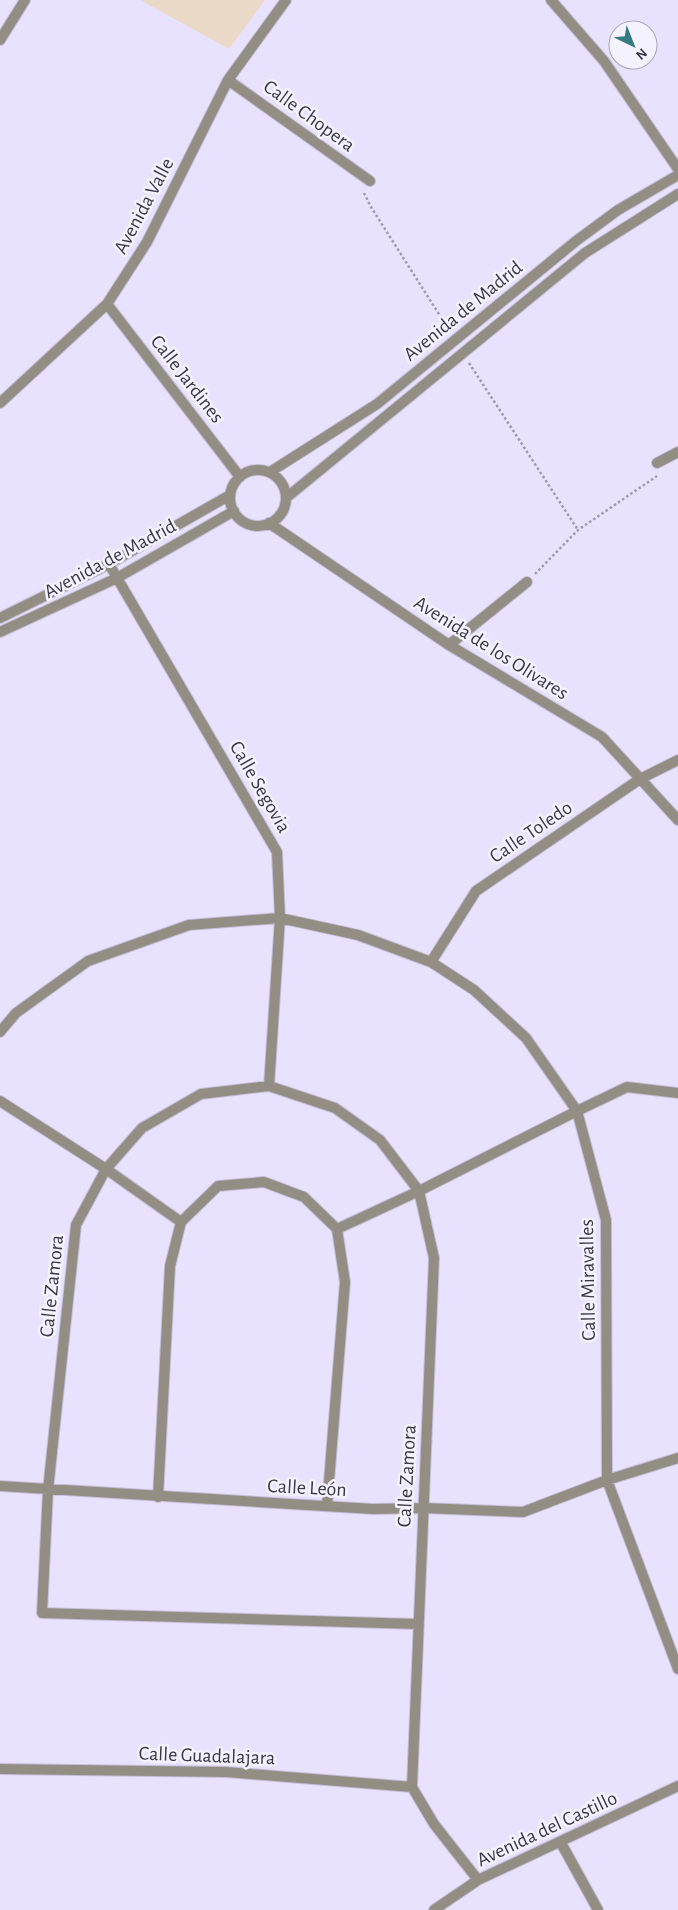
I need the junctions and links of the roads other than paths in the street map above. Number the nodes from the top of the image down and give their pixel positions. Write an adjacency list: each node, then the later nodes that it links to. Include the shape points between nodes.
1 (25, 0): 4 (street)
2 (286, 0): 5 (street, Avenida Valle)
3 (551, 0): 6 (street, via 604,61)
4 (0, 40)
5 (228, 80): 8 (street, Calle Chopera); 10 (street, Avenida Valle, via 147,242)
6 (678, 168)
7 (678, 175): 14 (street, Avenida de Madrid, via 618,210 576,241 377,404)
8 (370, 181)
9 (678, 194): 17 (street, Avenida de Madrid, via 585,253)
10 (107, 304): 11 (street, Avenida Valle); 15 (street, Calle Jardines)
11 (0, 403)
12 (678, 452): 13 (street)
13 (657, 463)
14 (270, 472): 15 (street, via 254,470); 17 (street, via 281,482)
15 (240, 477): 16 (street)
16 (230, 494): 18 (street); 20 (street, Avenida de Madrid)
17 (286, 498): 19 (street, via 284,510)
18 (234, 512): 19 (street, via 245,522 258,526); 21 (street, Avenida de Madrid)
19 (269, 524): 25 (street, Avenida de los Olivares)
20 (109, 564): 21 (street, Calle Segovia); 23 (street, Avenida de Madrid)
21 (117, 578): 24 (street, Avenida de Madrid); 29 (street, Calle Segovia, via 278,852)
22 (528, 582): 25 (street)
23 (0, 618)
24 (0, 632)
25 (449, 645): 27 (street, Avenida de los Olivares, via 602,737)
26 (678, 760): 27 (street, Calle Toledo)
27 (640, 779): 28 (street, Avenida de los Olivares); 30 (street, Calle Toledo, via 476,891)
28 (678, 820)
29 (280, 918): 30 (street, Calle Miravalles, via 358,935); 31 (street, Calle Miravalles, via 189,925 88,961 16,1013); 32 (street, Calle Segovia)
30 (431, 962): 35 (street, Calle Miravalles, via 474,990 526,1038)
31 (0, 1032)
32 (269, 1086): 36 (street, Calle Zamora, via 201,1094 142,1128); 37 (street, Calle Zamora, via 335,1108 380,1140)
33 (678, 1093): 35 (street, via 627,1087)
34 (0, 1100): 36 (street)
35 (577, 1111): 37 (street); 41 (street, Calle Miravalles, via 606,1220)
36 (106, 1169): 38 (street); 43 (street, Calle Zamora, via 76,1224)
37 (419, 1191): 39 (street); 46 (street, Calle Zamora, via 434,1258)
38 (181, 1222): 39 (street, via 218,1186 264,1182 304,1196); 44 (street, via 170,1266)
39 (337, 1229): 45 (street, via 345,1282)
40 (678, 1458): 41 (street, Calle León)
41 (607, 1480): 46 (street, Calle León, via 523,1512); 48 (street, Calle Miravalles)
42 (0, 1486): 43 (street, Calle León)
43 (48, 1490): 44 (street, Calle León); 47 (street, Calle Zamora, via 42,1613)
44 (158, 1497): 45 (street, Calle León)
45 (327, 1506): 46 (street, Calle León)
46 (424, 1508): 47 (street, Calle Zamora)
47 (417, 1624): 51 (street, Calle Zamora)
48 (678, 1670)
49 (0, 1769): 51 (street, Calle Guadalajara, via 226,1772)
50 (678, 1786): 52 (street, Avenida del Castillo)
51 (412, 1787): 53 (street, via 434,1824)
52 (561, 1843): 53 (street, Avenida del Castillo); 55 (street)
53 (478, 1880): 54 (street, Avenida del Castillo)
54 (434, 1910)
55 (598, 1910)

